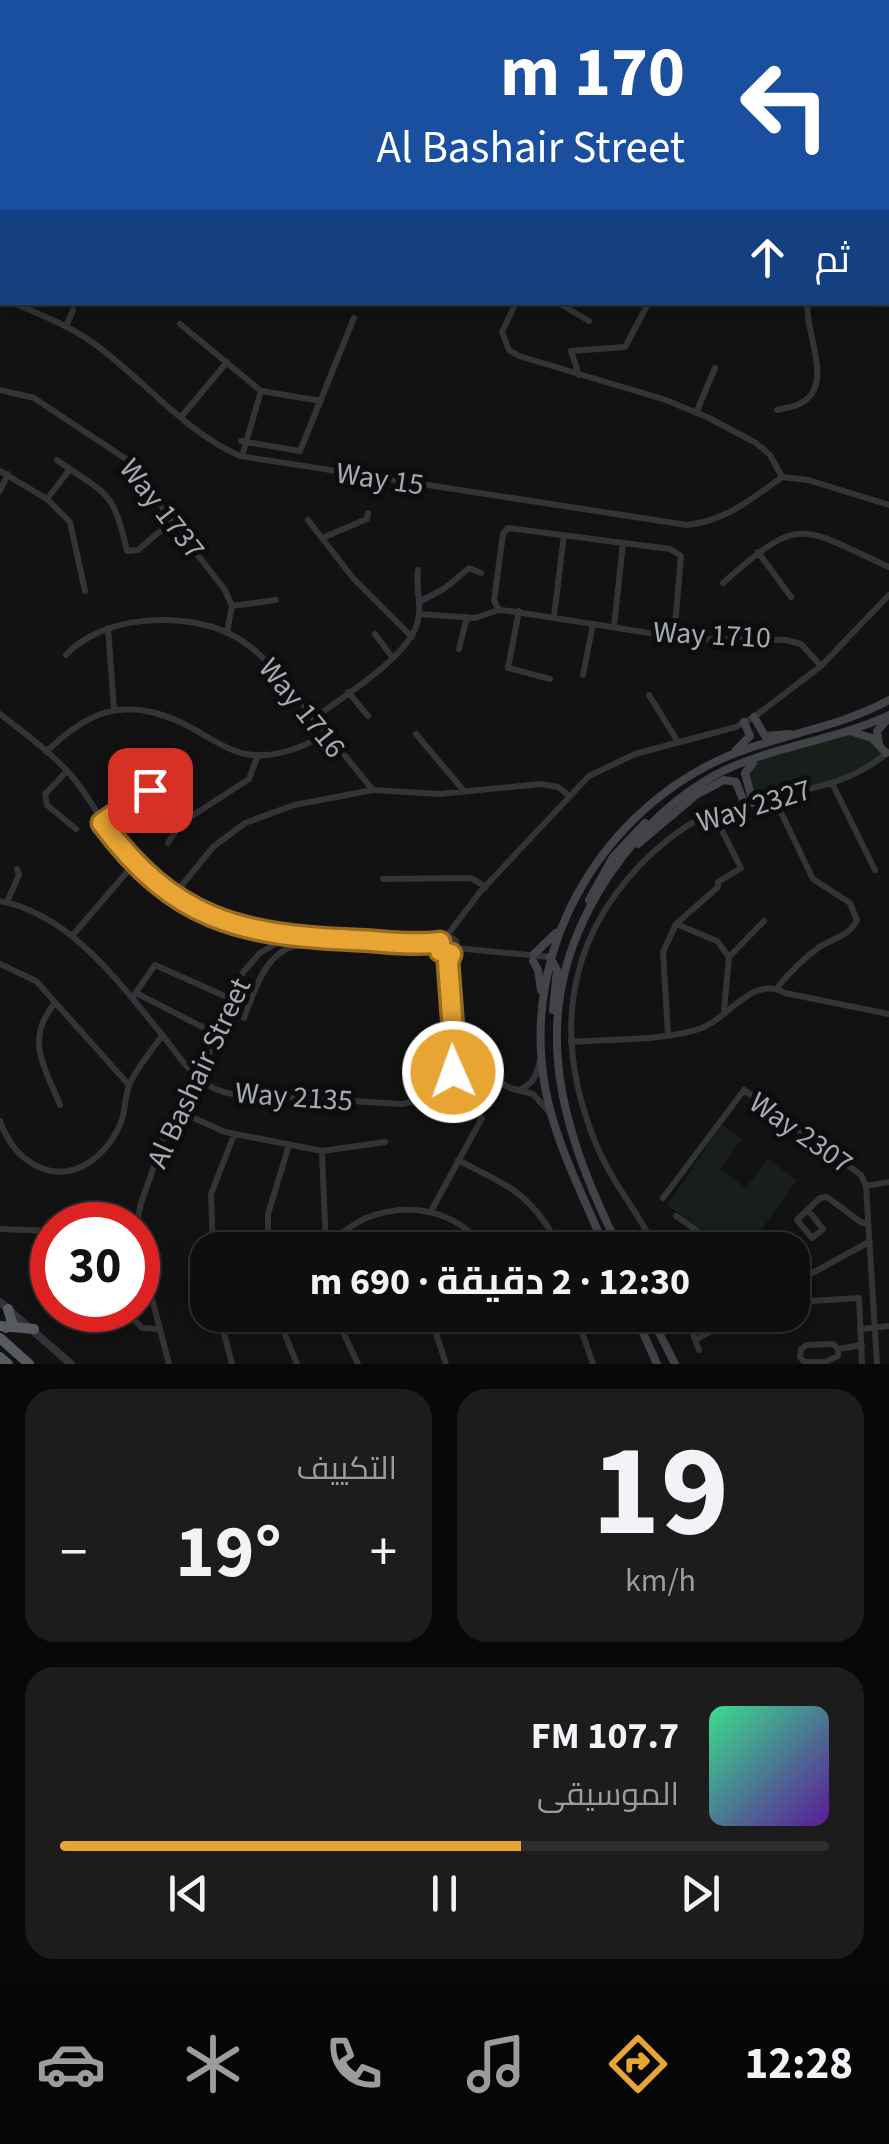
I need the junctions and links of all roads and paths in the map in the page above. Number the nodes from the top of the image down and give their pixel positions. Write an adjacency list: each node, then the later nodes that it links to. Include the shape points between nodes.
1 (19, 305): 10 (street, Way 15)
2 (515, 305): 13 (street, via 502,332 510,350)
3 (562, 305): 8 (street)
4 (647, 305): 13 (street, via 625,347 571,351)
5 (808, 305): 17 (street, via 815,387 804,402)
6 (73, 310): 10 (street)
7 (354, 318): 16 (street)
8 (589, 321)
9 (180, 324): 11 (street)
10 (66, 326): 19 (street, Way 15)
11 (227, 362): 15 (street); 19 (street)
12 (715, 368): 18 (street)
13 (578, 375): 18 (street)
14 (0, 390): 31 (street, Way 1737, via 34,398 123,455)
15 (261, 391): 16 (street); 20 (street)
16 (320, 402): 20 (street, via 300,451)
17 (777, 410)
18 (696, 413): 25 (street, via 756,443)
19 (182, 416): 21 (street, Way 15)
20 (243, 441): 21 (street)
21 (242, 456): 25 (street, Way 15, via 687,526 738,509)
22 (57, 460): 23 (street)
23 (70, 469): 27 (street); 31 (street, via 117,508 126,551 138,550)
24 (4, 473): 26 (street); 27 (street)
25 (782, 476): 28 (street)
26 (0, 492)
27 (47, 499): 40 (street, via 70,522)
28 (889, 504)
29 (368, 513): 33 (street)
30 (308, 520): 33 (street)
31 (172, 522): 45 (street, Way 1737)
32 (564, 535): 34 (street); 46 (street, via 508,528 494,601); 49 (street)
33 (322, 538): 56 (street)
34 (624, 543): 52 (street); 57 (street, via 682,556)
35 (758, 552): 36 (street, via 780,537 810,534); 39 (street); 42 (street)
36 (889, 567)
37 (418, 570): 44 (street)
38 (481, 573): 44 (street, via 468,568)
39 (723, 583)
40 (85, 591)
41 (889, 594): 61 (street)
42 (790, 597)
43 (276, 600): 45 (street)
44 (421, 601): 48 (street)
45 (232, 606): 54 (street)
46 (499, 610): 47 (street, Way 1710); 50 (street, Way 1710)
47 (518, 612): 49 (street, Way 1710); 63 (street, via 508,668)
48 (419, 614): 50 (street, Way 1710); 56 (street)
49 (554, 616): 51 (street, Way 1710)
50 (467, 617): 58 (street)
51 (594, 624): 52 (street, Way 1710); 62 (street)
52 (614, 627): 57 (street, Way 1710)
53 (108, 628): 54 (street, Way 1716, via 168,622); 59 (street, Way 1716); 67 (street)
54 (227, 632): 72 (street, Way 1716, via 265,660)
55 (375, 634): 60 (street)
56 (412, 637): 60 (street)
57 (674, 637): 61 (street, Way 1710, via 795,641)
58 (459, 649)
59 (66, 654)
60 (392, 657): 64 (street)
61 (821, 666): 70 (street)
62 (583, 675)
63 (550, 679)
64 (348, 692): 69 (street); 72 (street)
65 (650, 695): 78 (street)
66 (889, 700): 75 (main road)
67 (114, 709): 79 (street, via 82,721); 82 (street, via 158,714 236,752)
68 (0, 714): 79 (street)
69 (368, 716)
70 (754, 717): 73 (street); 75 (main road, via 765,736)
71 (889, 717): 74 (main road); 80 (main road, via 877,731)
72 (313, 719): 76 (street, Way 1716)
73 (744, 722): 78 (street); 83 (main road, via 747,743)
74 (849, 731): 80 (main road, via 872,738); 81 (main road)
75 (805, 733): 83 (main road)
76 (324, 734): 82 (street); 88 (street, Way 1716)
77 (416, 734): 89 (street)
78 (678, 742): 90 (street, via 605,766)
79 (46, 752): 85 (street)
80 (886, 752): 86 (street, Way 2327)
81 (769, 754): 87 (main road); 92 (main road, via 745,772)
82 (258, 755): 96 (street, via 249,779 181,823)
83 (724, 758): 106 (main road, via 630,821)
84 (116, 759): 94 (street, via 140,770 150,790)
85 (67, 771): 94 (street); 95 (street, via 45,794 47,805)
86 (832, 783): 91 (street, Way 2327); 100 (street)
87 (700, 784): 97 (main road); 116 (main road, via 660,808 630,837 594,890 565,954)
88 (373, 790): 89 (street); 103 (street, via 294,804 245,822)
89 (465, 792): 90 (street, via 541,784)
90 (568, 795): 102 (street)
91 (774, 798): 92 (street, Way 2327); 118 (street, via 813,879 850,903 856,920)
92 (749, 804): 93 (street, Way 2327); 97 (main road, via 736,782 724,780 683,805)
93 (712, 813): 107 (street, via 741,868); 131 (street, Way 2327, via 650,856 598,919 572,998)
94 (102, 823): 98 (street)
95 (76, 829)
96 (168, 843)
97 (620, 860): 137 (main road, via 588,912 564,971 557,1029)
98 (134, 864): 103 (street); 109 (street)
99 (17, 869): 104 (street)
100 (875, 870)
101 (383, 879): 102 (street, via 471,878)
102 (486, 887): 113 (street)
103 (174, 895): 108 (street, via 226,924)
104 (4, 901): 109 (street)
105 (764, 921): 115 (street)
106 (561, 924): 114 (main road); 116 (main road)
107 (676, 924): 115 (street, via 717,941); 129 (street, via 663,952)
108 (266, 933): 110 (street); 112 (street)
109 (72, 936): 119 (street)
110 (298, 937): 111 (street, Al Bashair Street); 112 (street, Al Bashair Street)
111 (337, 941): 113 (street, Al Bashair Street); 127 (street, via 286,950 256,982)
112 (270, 947): 120 (street, Al Bashair Street, via 244,971)
113 (447, 948): 114 (street, Al Bashair Street); 134 (street, via 455,1057)
114 (533, 958): 116 (street, Al Bashair Street); 123 (main road)
115 (729, 958): 124 (street)
116 (551, 962): 123 (main road); 137 (main road, via 555,1081)
117 (1, 967): 121 (street, via 36,981)
118 (777, 988): 124 (street, via 756,990); 125 (street)
119 (134, 995): 120 (street, via 154,965); 122 (street); 126 (street)
120 (229, 998): 128 (street, Al Bashair Street)
121 (54, 1003): 135 (street); 138 (street, via 42,1017 39,1051)
122 (156, 1003): 126 (street); 128 (street)
123 (542, 1004): 132 (main road)
124 (724, 1012): 129 (street, via 703,1028)
125 (889, 1014)
126 (147, 1018): 130 (street)
127 (244, 1018)
128 (216, 1034): 133 (street, Al Bashair Street)
129 (668, 1034): 131 (street)
130 (162, 1036): 133 (street); 135 (street)
131 (571, 1042): 166 (street, Way 2327, via 572,1067 596,1143)
132 (540, 1058): 136 (street, via 536,1076); 141 (main road)
133 (196, 1078): 134 (street, Way 2135, via 217,1092 402,1104 434,1094); 139 (street, Al Bashair Street)
134 (450, 1079): 136 (street, via 474,1072)
135 (129, 1084): 142 (street, via 110,1145 72,1170 46,1171 28,1162)
136 (518, 1090): 141 (street, via 540,1098)
137 (563, 1103): 165 (main road)
138 (60, 1105)
139 (176, 1110): 143 (street); 151 (street, Al Bashair Street)
140 (482, 1118): 147 (street)
141 (552, 1118): 164 (main road)
142 (0, 1120)
143 (234, 1135): 145 (street); 158 (street, via 211,1194)
144 (385, 1142): 146 (street)
145 (289, 1144): 146 (street); 159 (street)
146 (322, 1151): 160 (street)
147 (458, 1160): 153 (street); 163 (street, via 527,1199)
148 (889, 1182): 149 (street)
149 (866, 1186): 150 (street, Way 2307, via 861,1175 744,1090); 155 (street, Way 2307)
150 (664, 1198)
151 (143, 1202)
152 (808, 1210): 155 (street, via 826,1196)
153 (431, 1211): 161 (street, via 366,1218); 162 (street)
154 (676, 1216): 167 (street)
155 (868, 1222): 168 (street, Way 2307)
156 (0, 1228): 157 (street)
157 (30, 1230)
158 (212, 1232)
159 (268, 1232)
160 (325, 1232)
161 (346, 1232)
162 (469, 1232)
163 (551, 1232)
164 (599, 1232)
165 (611, 1232)
166 (645, 1232)
167 (699, 1232)
168 (869, 1242): 169 (street); 175 (street, Way 2307)
169 (810, 1274)
170 (810, 1301): 176 (street, via 859,1298)
171 (4, 1305): 172 (street); 177 (highway, via 12,1322)
172 (30, 1325)
173 (889, 1326): 175 (street)
174 (30, 1328): 177 (highway)
175 (874, 1328): 176 (street); 207 (street, Way 2307)
176 (861, 1329): 190 (street)
177 (2, 1330): 196 (highway)
178 (38, 1332): 197 (street)
179 (159, 1332): 194 (street, Al Bashair Street)
180 (224, 1332): 199 (street)
181 (284, 1332): 200 (street)
182 (343, 1332): 201 (street)
183 (436, 1332): 202 (street)
184 (582, 1332): 203 (street)
185 (643, 1332): 204 (main road)
186 (659, 1332): 205 (main road)
187 (694, 1332): 189 (street)
188 (710, 1332): 189 (street)
189 (697, 1339): 192 (street)
190 (862, 1345): 191 (street); 206 (street)
191 (838, 1349): 191 (street, via 807,1345 800,1357 825,1362)
192 (699, 1350)
193 (0, 1357): 195 (highway)
194 (167, 1360): 198 (street)
195 (8, 1364)
196 (29, 1364)
197 (72, 1364)
198 (156, 1364)
199 (232, 1364)
200 (296, 1364)
201 (358, 1364)
202 (446, 1364)
203 (594, 1364)
204 (657, 1364)
205 (675, 1364)
206 (862, 1364)
207 (877, 1364)

